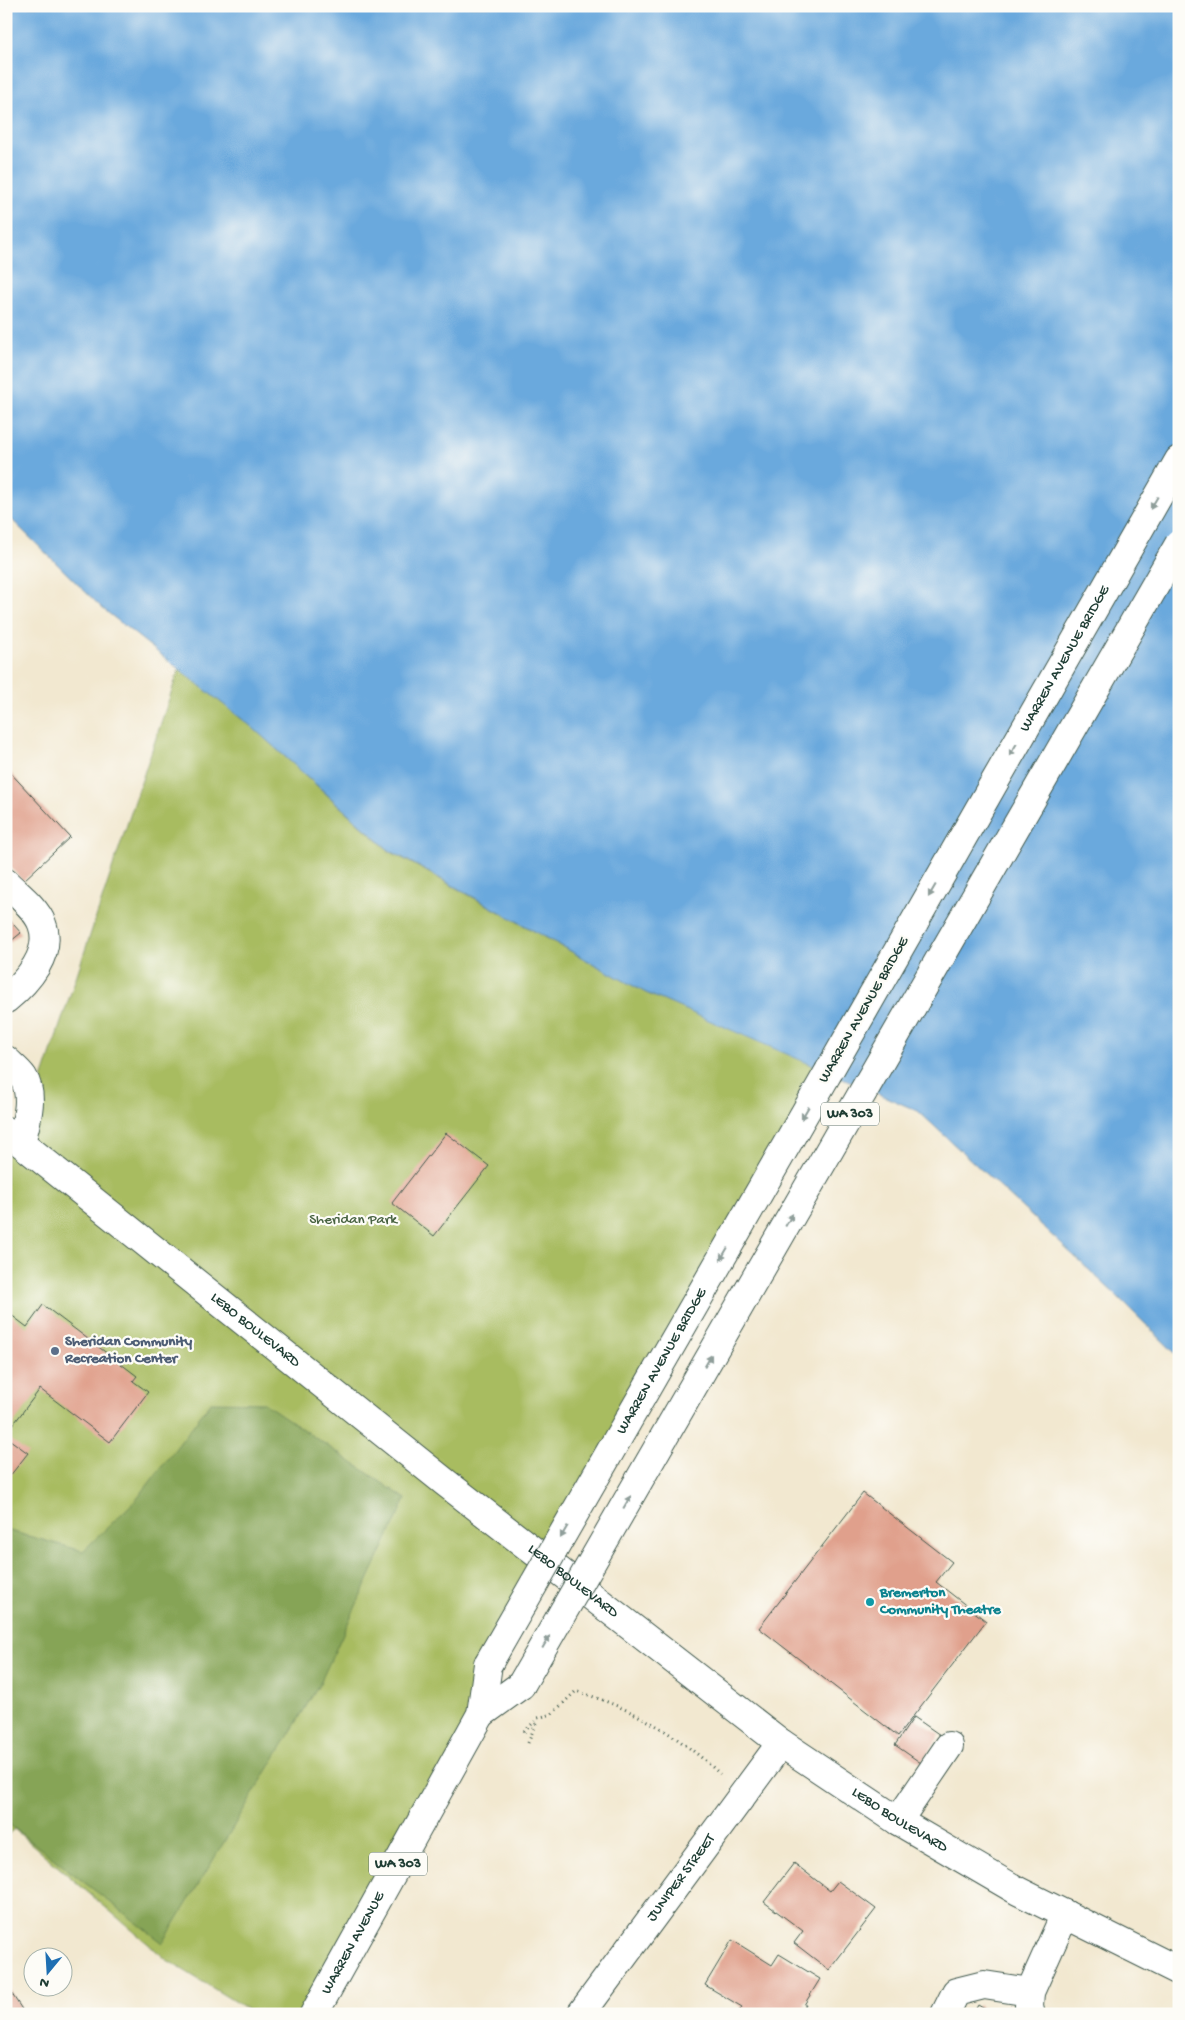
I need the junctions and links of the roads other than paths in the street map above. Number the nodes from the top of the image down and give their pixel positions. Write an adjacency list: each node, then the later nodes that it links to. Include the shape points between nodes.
1 (1179, 460): 7 (main road, WARREN AVENUE BRIDGE / WA 303, one-way to 7, bridge)
2 (1179, 544): 8 (main road, WARREN AVENUE / WA 303, one-way to 2, bridge, via 521,1685)
3 (6, 883): 4 (main road, via 42,924 44,942 31,976)
4 (6, 999)
5 (6, 1060): 6 (main road, via 23,1077 28,1093 29,1107)
6 (14, 1136): 9 (main road, LEBO BOULEVARD, via 438,1477)
7 (488, 1664): 8 (main road, WARREN AVENUE / WA 303)
8 (481, 1714): 15 (main road, WARREN AVENUE / WA 303)
9 (781, 1743): 11 (main road, LEBO BOULEVARD); 16 (main road, JUNIPER STREET)
10 (949, 1746): 11 (main road)
11 (898, 1822): 12 (main road, LEBO BOULEVARD, via 1018,1891)
12 (1065, 1914): 13 (main road, LEBO BOULEVARD); 14 (main road)
13 (1179, 1971)
14 (1030, 2003): 17 (main road, via 984,1985 956,1992)
15 (314, 2014)
16 (581, 2014)
17 (945, 2014)

